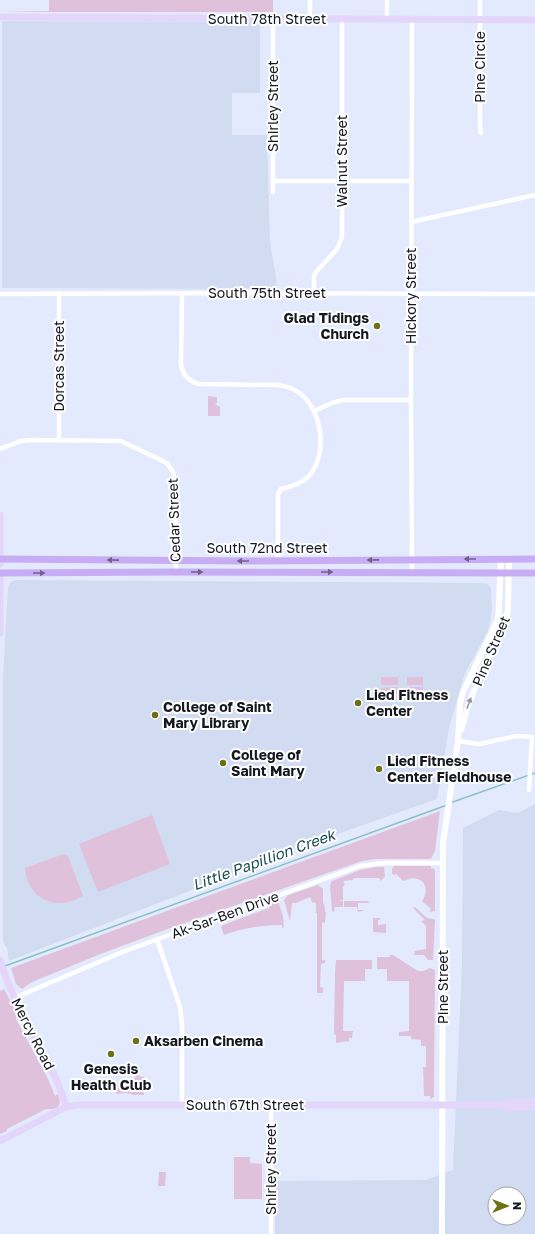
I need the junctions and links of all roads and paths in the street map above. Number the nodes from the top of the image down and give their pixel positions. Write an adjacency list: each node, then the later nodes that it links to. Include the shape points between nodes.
1 (310, 0): 6 (street)
2 (387, 0): 8 (street)
3 (480, 0): 10 (street, Pine Circle)
4 (0, 17): 5 (main road, South 78th Street)
5 (273, 19): 6 (main road, South 78th Street); 13 (street, Shirley Street)
6 (310, 19): 7 (main road, South 78th Street)
7 (342, 19): 8 (main road, South 78th Street); 14 (street, Walnut Street)
8 (387, 19): 9 (main road, South 78th Street)
9 (412, 19): 10 (main road, South 78th Street); 15 (street, Hickory Street)
10 (480, 19): 11 (main road, South 78th Street); 12 (street, Pine Circle)
11 (535, 20)
12 (482, 133)
13 (273, 180): 14 (street); 16 (street, Shirley Street)
14 (342, 180): 15 (street); 19 (street, Walnut Street, via 341,240 337,249 315,273)
15 (411, 181): 18 (street, Hickory Street)
16 (273, 192)
17 (535, 195): 18 (street)
18 (411, 222): 23 (street, Hickory Street)
19 (314, 293): 22 (street, South 75th Street); 23 (street, South 75th Street)
20 (0, 294): 21 (street, South 75th Street)
21 (59, 294): 22 (street, South 75th Street); 27 (street, Dorcas Street)
22 (182, 294): 26 (street, via 181,366 187,378 198,384 285,386 302,396)
23 (411, 294): 24 (street, South 75th Street); 25 (street, Hickory Street)
24 (535, 294)
25 (411, 400): 26 (street, via 344,400); 30 (street, Hickory Street)
26 (314, 410): 36 (street, via 320,430 317,464 304,480 281,489 278,494)
27 (59, 439): 28 (street, via 26,440); 35 (street, Cedar Street, via 121,441 162,460 171,468 175,480)
28 (0, 449)
29 (0, 514): 34 (main road)
30 (412, 559): 31 (main road, South 72nd Street, one-way to 30); 36 (main road, South 72nd Street, one-way to 36); 39 (street, Hickory Street)
31 (501, 559): 32 (main road, South 72nd Street); 40 (street, Pine Street)
32 (509, 559): 33 (main road, South 72nd Street); 43 (street, Pine Street)
33 (535, 559)
34 (0, 560): 35 (main road, South 72nd Street, one-way to 34); 37 (main road)
35 (176, 560): 36 (main road, South 72nd Street, one-way to 35); 38 (street, Cedar Street)
36 (278, 561)
37 (0, 564)
38 (176, 572): 39 (main road, South 72nd Street, one-way to 39); 42 (main road, South 72nd Street, one-way to 38)
39 (412, 573): 40 (main road, South 72nd Street)
40 (500, 573): 43 (main road, South 72nd Street); 46 (street, Pine Street, via 498,619 463,692)
41 (535, 573): 43 (main road, South 72nd Street)
42 (0, 574): 44 (main road)
43 (508, 574): 46 (street, Pine Street, one-way to 43, via 472,696 506,623)
44 (0, 633)
45 (533, 736): 46 (street, via 517,736 479,744); 47 (street)
46 (458, 741): 48 (street, Pine Street)
47 (529, 790)
48 (443, 863): 49 (street, Ak-Sar-Ben Drive, via 383,863 360,866); 55 (street, Pine Street)
49 (157, 940): 51 (street, Ak-Sar-Ben Drive); 53 (street, via 180,1007)
50 (0, 960): 51 (main road, Mercy Road)
51 (14, 998): 57 (main road, Mercy Road, via 56,1078)
52 (535, 1101): 56 (main road, South 67th Street)
53 (182, 1105): 54 (main road, South 67th Street); 57 (main road, South 67th Street, via 86,1104)
54 (271, 1105): 55 (main road, South 67th Street); 60 (street, Shirley Street)
55 (442, 1105): 56 (main road, South 67th Street); 61 (street, Pine Street)
56 (499, 1105): 58 (main road, South 67th Street, via 506,1108)
57 (66, 1107): 59 (main road, South 67th Street)
58 (535, 1107)
59 (0, 1141)
60 (271, 1234)
61 (442, 1234)

